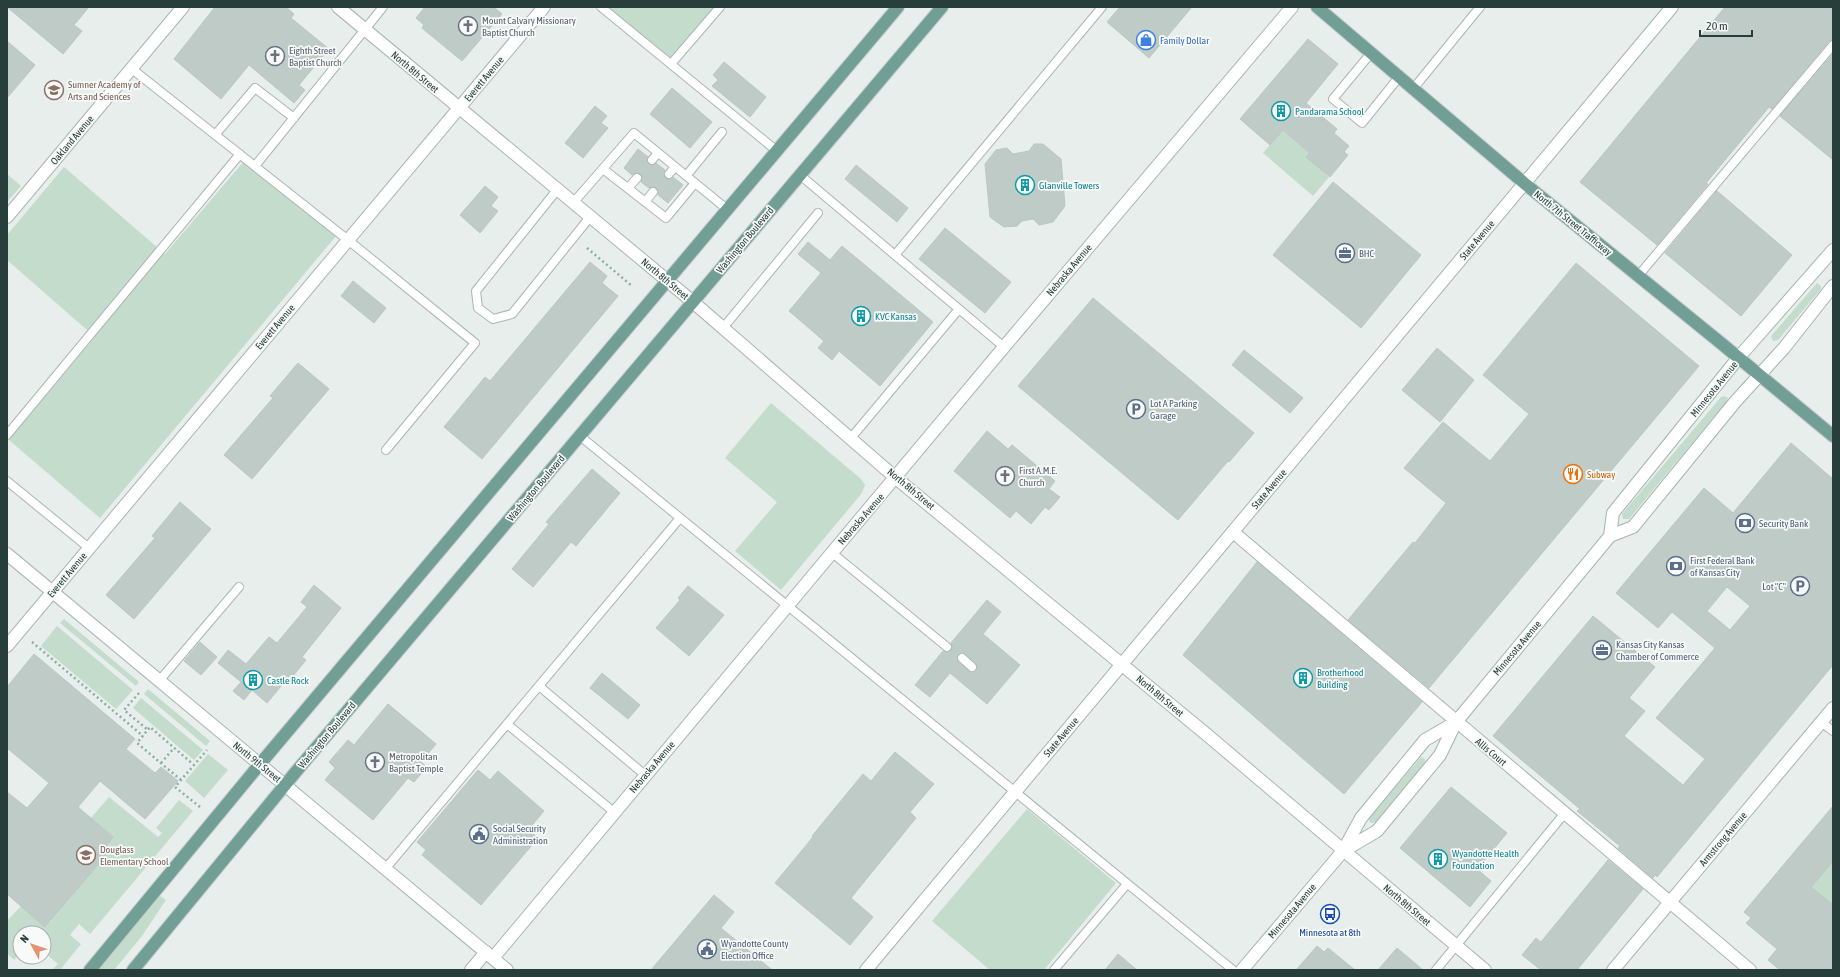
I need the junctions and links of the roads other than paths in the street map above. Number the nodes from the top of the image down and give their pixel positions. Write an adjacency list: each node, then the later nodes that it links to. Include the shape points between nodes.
1 (183, 7): 18 (street, Oakland Avenue)
2 (338, 7): 14 (street, North 8th Street)
3 (383, 7): 14 (lane)
4 (544, 7): 21 (street, Everett Avenue)
5 (601, 7): 17 (lane)
6 (720, 7): 17 (lane)
7 (898, 7): 25 (main road)
8 (942, 7): 33 (main road, Washington Boulevard)
9 (1102, 7): 49 (lane)
10 (1292, 7): 56 (street, Nebraska Avenue)
11 (1317, 7): 16 (main road, North 7th Street Trafficway)
12 (1480, 7): 20 (lane)
13 (1672, 7): 37 (street, State Avenue)
14 (365, 29): 21 (street, North 8th Street); 22 (lane)
15 (1833, 45): 50 (lane)
16 (1371, 53): 19 (main road, North 7th Street Trafficway); 19 (lane, via 1333,99 1362,123)
17 (671, 64): 25 (lane)
18 (132, 69): 24 (lane); 46 (street, Oakland Avenue)
19 (1399, 77): 20 (main road, North 7th Street Trafficway)
20 (1413, 89): 37 (main road, North 7th Street Trafficway)
21 (460, 109): 39 (street, North 8th Street); 47 (street, Everett Avenue)
22 (294, 118): 24 (lane, via 255,88); 29 (lane)
23 (722, 132): 34 (lane)
24 (215, 134): 27 (lane)
25 (777, 151): 43 (main road)
26 (658, 153): 28 (lane); 30 (lane); 31 (lane, via 634,133)
27 (240, 154): 29 (lane); 59 (lane)
28 (652, 160)
29 (255, 166): 47 (lane)
30 (675, 167): 32 (lane); 34 (lane)
31 (603, 168): 38 (lane); 42 (lane)
32 (669, 174)
33 (800, 175): 49 (lane); 53 (main road, Washington Boulevard)
34 (686, 176): 36 (lane)
35 (637, 178): 38 (lane)
36 (695, 183): 41 (lane, via 666,218); 43 (lane)
37 (1524, 183): 50 (main road, North 7th Street Trafficway); 67 (street, State Avenue)
38 (628, 188): 41 (lane)
39 (557, 190): 42 (street, North 8th Street); 45 (lane, via 476,291 478,308 493,319 512,314)
40 (653, 192): 41 (lane)
41 (645, 202)
42 (573, 203): 45 (street, North 8th Street)
43 (728, 210): 51 (main road)
44 (818, 213): 55 (lane)
45 (590, 217): 51 (street, North 8th Street)
46 (7, 218)
47 (348, 240): 63 (lane, via 475,342); 69 (street, Everett Avenue)
48 (1833, 250): 57 (street, Minnesota Avenue)
49 (895, 255): 54 (lane)
50 (1638, 276): 57 (main road, North 7th Street Trafficway)
51 (668, 281): 53 (street, North 8th Street); 87 (main road)
52 (1833, 286): 58 (street, Minnesota Avenue)
53 (693, 302): 55 (street, North 8th Street); 60 (main road, Washington Boulevard)
54 (959, 309): 56 (lane); 62 (lane)
55 (723, 328): 62 (street, North 8th Street)
56 (1004, 346): 64 (street, Nebraska Avenue)
57 (1739, 358): 58 (main road, North 7th Street Trafficway); 68 (street, Minnesota Avenue, via 1613,513)
58 (1760, 374): 61 (main road, North 7th Street Trafficway); 68 (street, Minnesota Avenue, via 1633,527)
59 (7, 435)
60 (580, 436): 66 (lane); 89 (main road, Washington Boulevard)
61 (1833, 436)
62 (850, 438): 64 (street, North 8th Street)
63 (386, 450)
64 (896, 478): 70 (street, Nebraska Avenue); 78 (street, North 8th Street)
65 (7, 481): 69 (lane)
66 (680, 518): 74 (lane); 81 (lane)
67 (1233, 532): 78 (street, State Avenue); 83 (street, Allis Court)
68 (1610, 536): 83 (street, Minnesota Avenue)
69 (90, 548): 73 (street, Everett Avenue)
70 (832, 552): 74 (street, Nebraska Avenue); 76 (lane)
71 (7, 554): 73 (street, North 9th Street)
72 (239, 587): 80 (lane)
73 (52, 593): 75 (street, Everett Avenue); 80 (street, North 9th Street)
74 (787, 605): 88 (street, Nebraska Avenue); 90 (lane)
75 (7, 646)
76 (947, 647)
77 (962, 658): 79 (lane)
78 (1122, 665): 90 (street, State Avenue); 93 (street, North 8th Street)
79 (972, 667)
80 (159, 681): 87 (street, North 9th Street)
81 (539, 686): 85 (lane); 88 (lane)
82 (1833, 708): 84 (street, Armstrong Avenue)
83 (1456, 722): 92 (street, Allis Court); 93 (street, Minnesota Avenue, via 1425,740 1361,818); 93 (street, Minnesota Avenue, via 1440,755 1377,831)
84 (1821, 722): 86 (lane); 96 (street, Armstrong Avenue)
85 (507, 724): 91 (lane); 94 (lane)
86 (1833, 731)
87 (260, 764): 89 (street, North 9th Street); 99 (main road)
88 (645, 775): 91 (street, Nebraska Avenue)
89 (286, 785): 94 (street, North 9th Street); 100 (main road, Washington Boulevard)
90 (1015, 792): 95 (lane); 103 (street, State Avenue)
91 (614, 812): 98 (street, Nebraska Avenue)
92 (1564, 814): 96 (street, Allis Court); 97 (lane)
93 (1342, 851): 97 (street, North 8th Street); 106 (street, Minnesota Avenue)
94 (386, 868): 98 (street, North 9th Street)
95 (1127, 884): 104 (lane); 105 (lane)
96 (1670, 903): 109 (street, Armstrong Avenue); 110 (street, Allis Court)
97 (1456, 946): 107 (lane); 108 (street, North 8th Street)
98 (489, 955): 101 (street, Nebraska Avenue); 102 (street, North 9th Street)
99 (90, 970)
100 (132, 970)
101 (470, 970)
102 (507, 970)
103 (866, 970)
104 (1054, 970)
105 (1233, 970)
106 (1242, 970)
107 (1436, 970)
108 (1485, 970)
109 (1613, 970)
110 (1750, 970)

